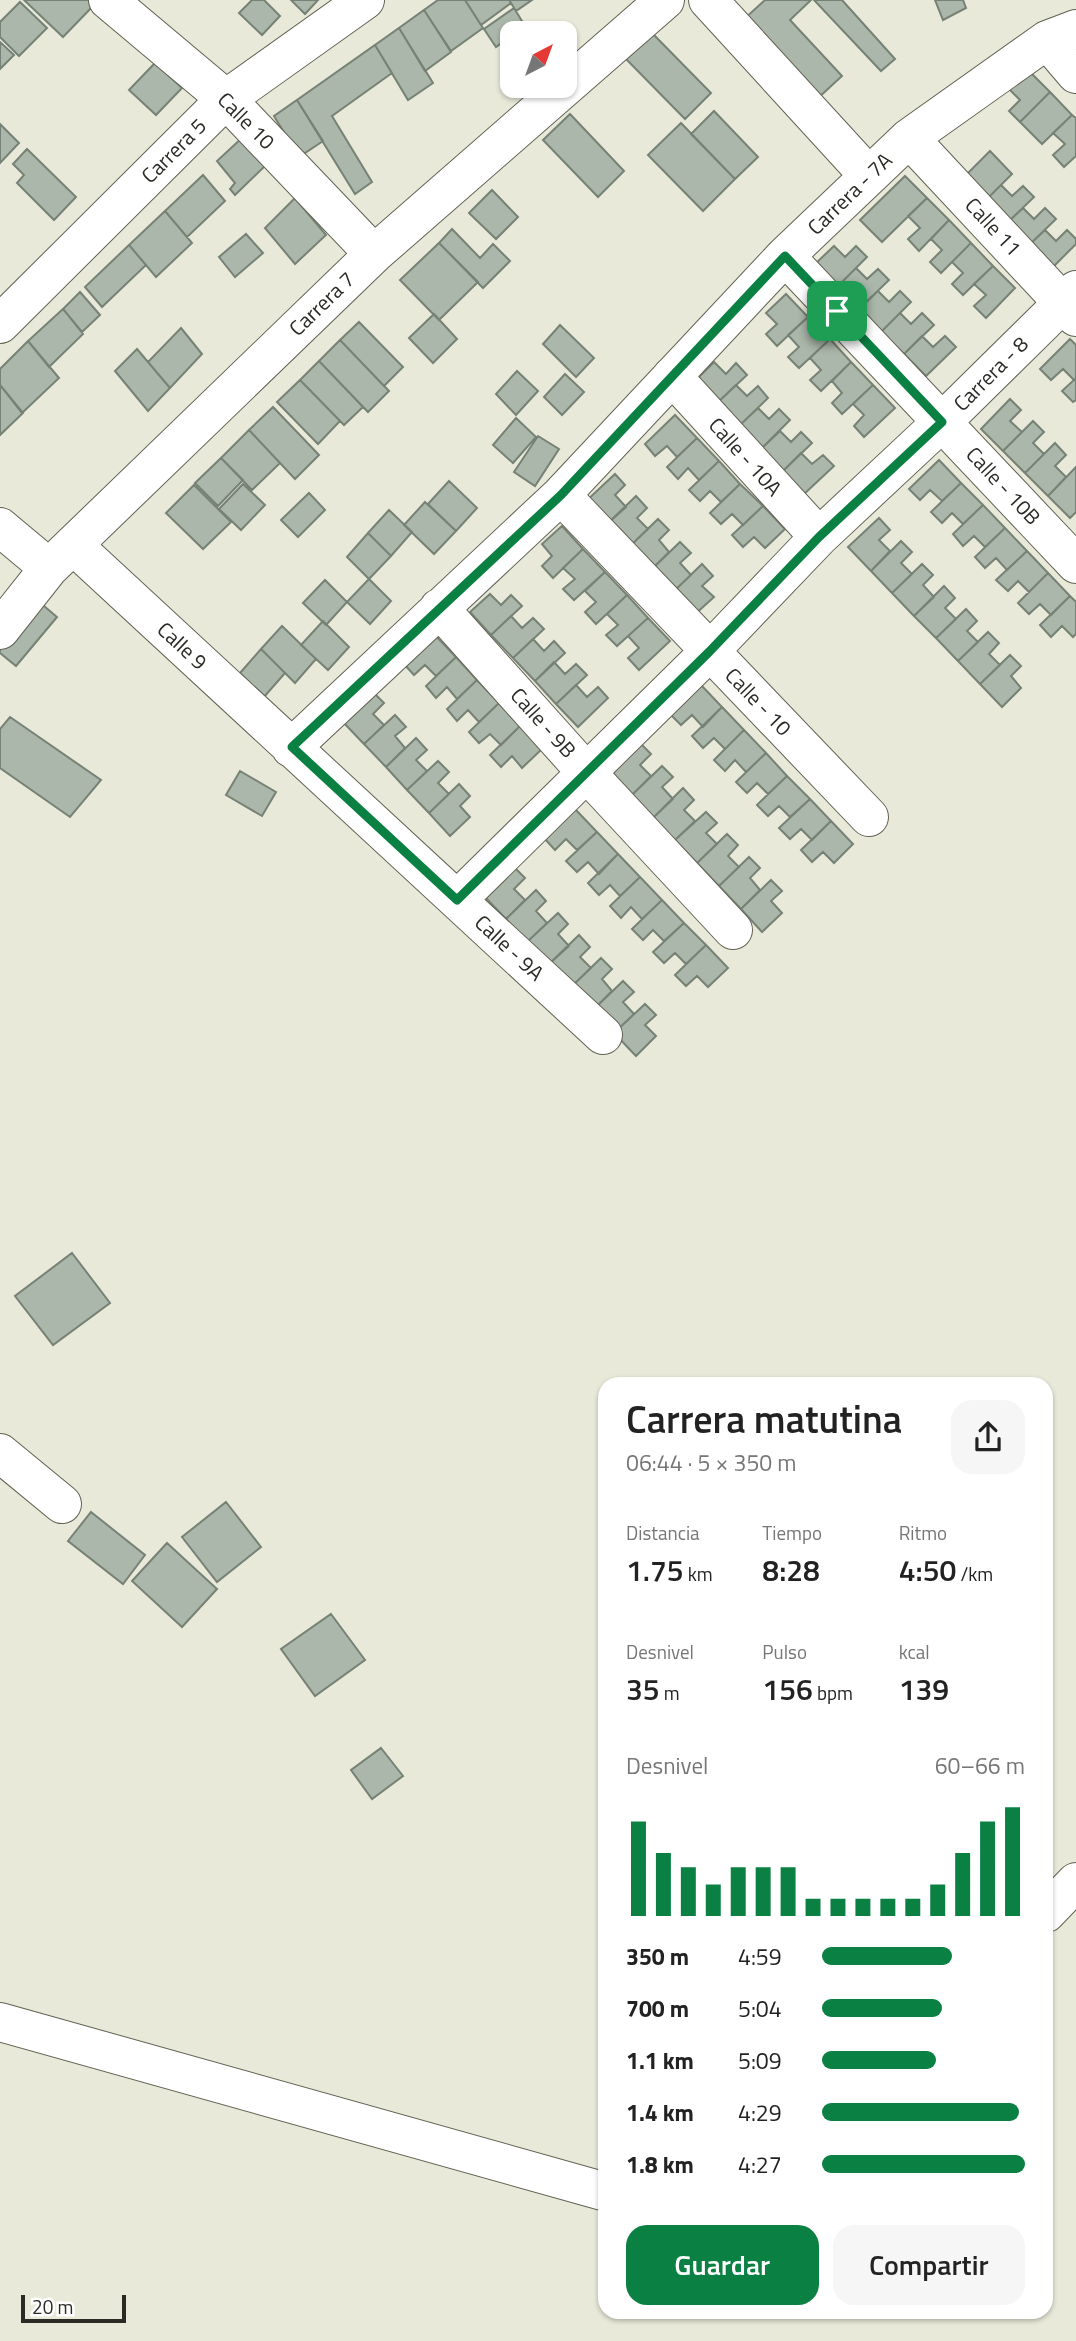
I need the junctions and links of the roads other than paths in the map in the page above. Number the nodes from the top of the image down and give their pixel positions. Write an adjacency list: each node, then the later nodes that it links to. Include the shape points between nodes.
1 (108, 0): 7 (street, Calle 10)
2 (365, 0): 7 (street, Carrera 5)
3 (665, 0): 10 (street, Carrera 7)
4 (708, 0): 9 (street)
5 (1061, 35): 6 (street); 8 (street, Carrera - 7A)
6 (1076, 74)
7 (226, 99): 10 (street, Calle 10); 13 (street, Carrera 5)
8 (909, 138): 9 (street, Carrera - 7A); 12 (street, Calle 11)
9 (869, 176): 11 (street, Carrera - 7A)
10 (373, 254): 19 (street, Carrera 7)
11 (785, 256): 14 (street, Carrera - 7A); 15 (street, Calle - 10B)
12 (1072, 303): 15 (street, Carrera - 8)
13 (0, 324)
14 (672, 376): 16 (street, Carrera - 7A); 18 (street, Calle - 10A)
15 (942, 422): 18 (street, Carrera - 8); 20 (street, Calle - 10B)
16 (561, 495): 21 (street, Carrera - 7A); 23 (street, Calle - 10)
17 (0, 527): 19 (street, Calle 9)
18 (819, 537): 23 (street, Carrera - 8)
19 (61, 557): 22 (street, Carrera 7); 24 (street, Calle 9)
20 (1076, 564)
21 (439, 608): 24 (street, Carrera - 7A); 25 (street, Calle - 9B)
22 (0, 630)
23 (709, 652): 25 (street, Carrera - 8); 26 (street, Calle - 10)
24 (292, 747): 27 (street, Calle - 9A)
25 (586, 772): 27 (street, Carrera - 8); 28 (street, Calle - 9B)
26 (869, 817)
27 (457, 900): 29 (street, Calle - 9A)
28 (733, 930)
29 (603, 1035)
30 (0, 1453): 31 (street)
31 (62, 1504)
32 (1076, 1882): 33 (street)
33 (1053, 1906)
34 (0, 2022): 35 (street)
35 (598, 2190)

